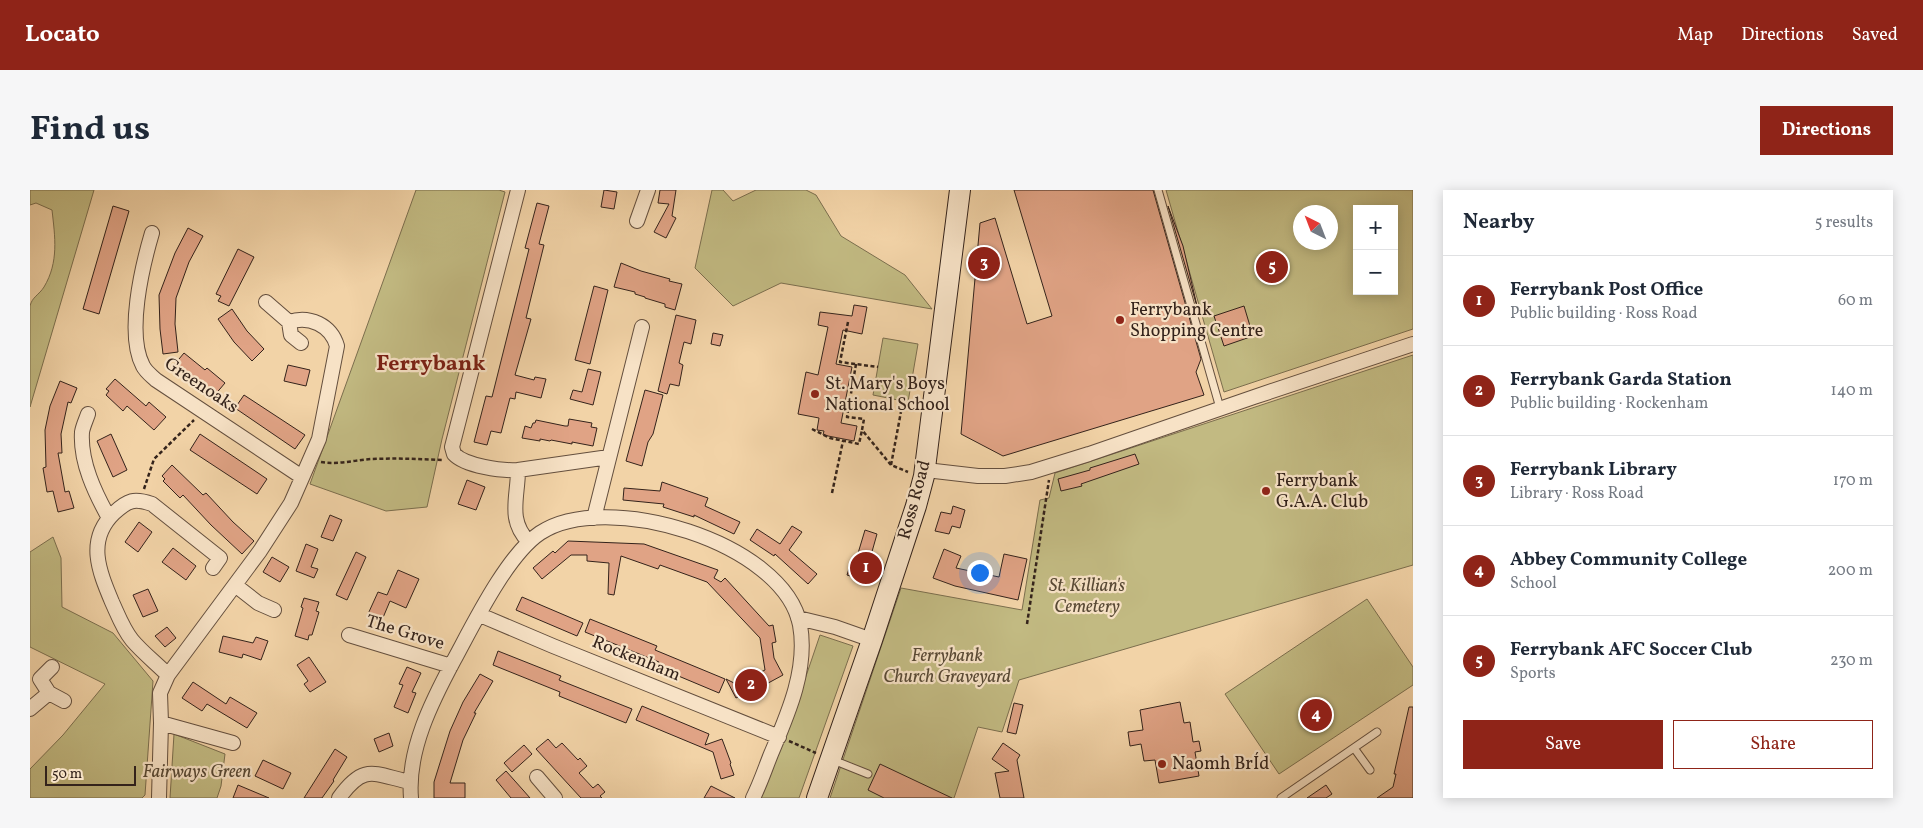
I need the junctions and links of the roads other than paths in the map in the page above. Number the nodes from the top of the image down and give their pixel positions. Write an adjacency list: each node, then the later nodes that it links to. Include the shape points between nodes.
1 (518, 190): 15 (street, via 453,443 454,454 464,461 500,470)
2 (648, 190): 5 (street)
3 (960, 190): 16 (main road, Ross Road)
4 (1158, 190): 12 (lane)
5 (637, 221)
6 (152, 233): 17 (street, Greenoaks, via 138,295 136,323 138,355 144,368 156,380)
7 (266, 302): 8 (street)
8 (289, 322): 10 (street, via 290,335); 17 (street, via 299,318 324,327 334,336 337,346 319,439)
9 (642, 328): 14 (street)
10 (301, 343)
11 (1413, 344): 12 (street)
12 (1220, 408): 16 (street, via 1019,474 990,477)
13 (88, 414): 18 (street, via 82,430 82,448 97,496)
14 (609, 457): 15 (street); 19 (street)
15 (518, 470): 20 (street, via 516,520)
16 (925, 473): 27 (main road, Ross Road)
17 (302, 477): 22 (street, via 291,503)
18 (109, 518): 21 (street, via 130,501 152,504 220,558); 30 (street, via 99,536 96,552 102,579 131,639)
19 (594, 518): 20 (street, via 553,525); 25 (street, via 626,517 657,522 724,546 775,580)
20 (528, 542): 24 (street, via 509,566)
21 (213, 568)
22 (235, 585): 23 (street, via 258,603); 30 (street)
23 (274, 610)
24 (480, 615): 28 (street); 36 (street, Rockenham)
25 (798, 618): 27 (street); 36 (street, via 800,668)
26 (349, 635): 28 (street, The Grove)
27 (872, 640): 39 (main road, Ross Road)
28 (451, 666): 43 (street, via 420,735)
29 (52, 667): 31 (street, via 40,679)
30 (168, 675): 34 (street, via 160,693)
31 (49, 693): 32 (street); 33 (street)
32 (64, 701)
33 (30, 709)
34 (161, 723): 37 (street); 45 (street)
35 (1377, 732): 38 (lane)
36 (778, 737): 49 (street)
37 (233, 743)
38 (1354, 748): 40 (lane); 44 (lane)
39 (830, 759): 41 (lane); 50 (main road, Ross Road)
40 (1370, 770)
41 (868, 774)
42 (537, 777): 48 (street)
43 (410, 782): 46 (street, via 373,774 362,775); 47 (street)
44 (1291, 795): 51 (lane)
45 (159, 798)
46 (339, 798)
47 (411, 798)
48 (555, 798)
49 (753, 798)
50 (817, 798)
51 (1281, 798)

